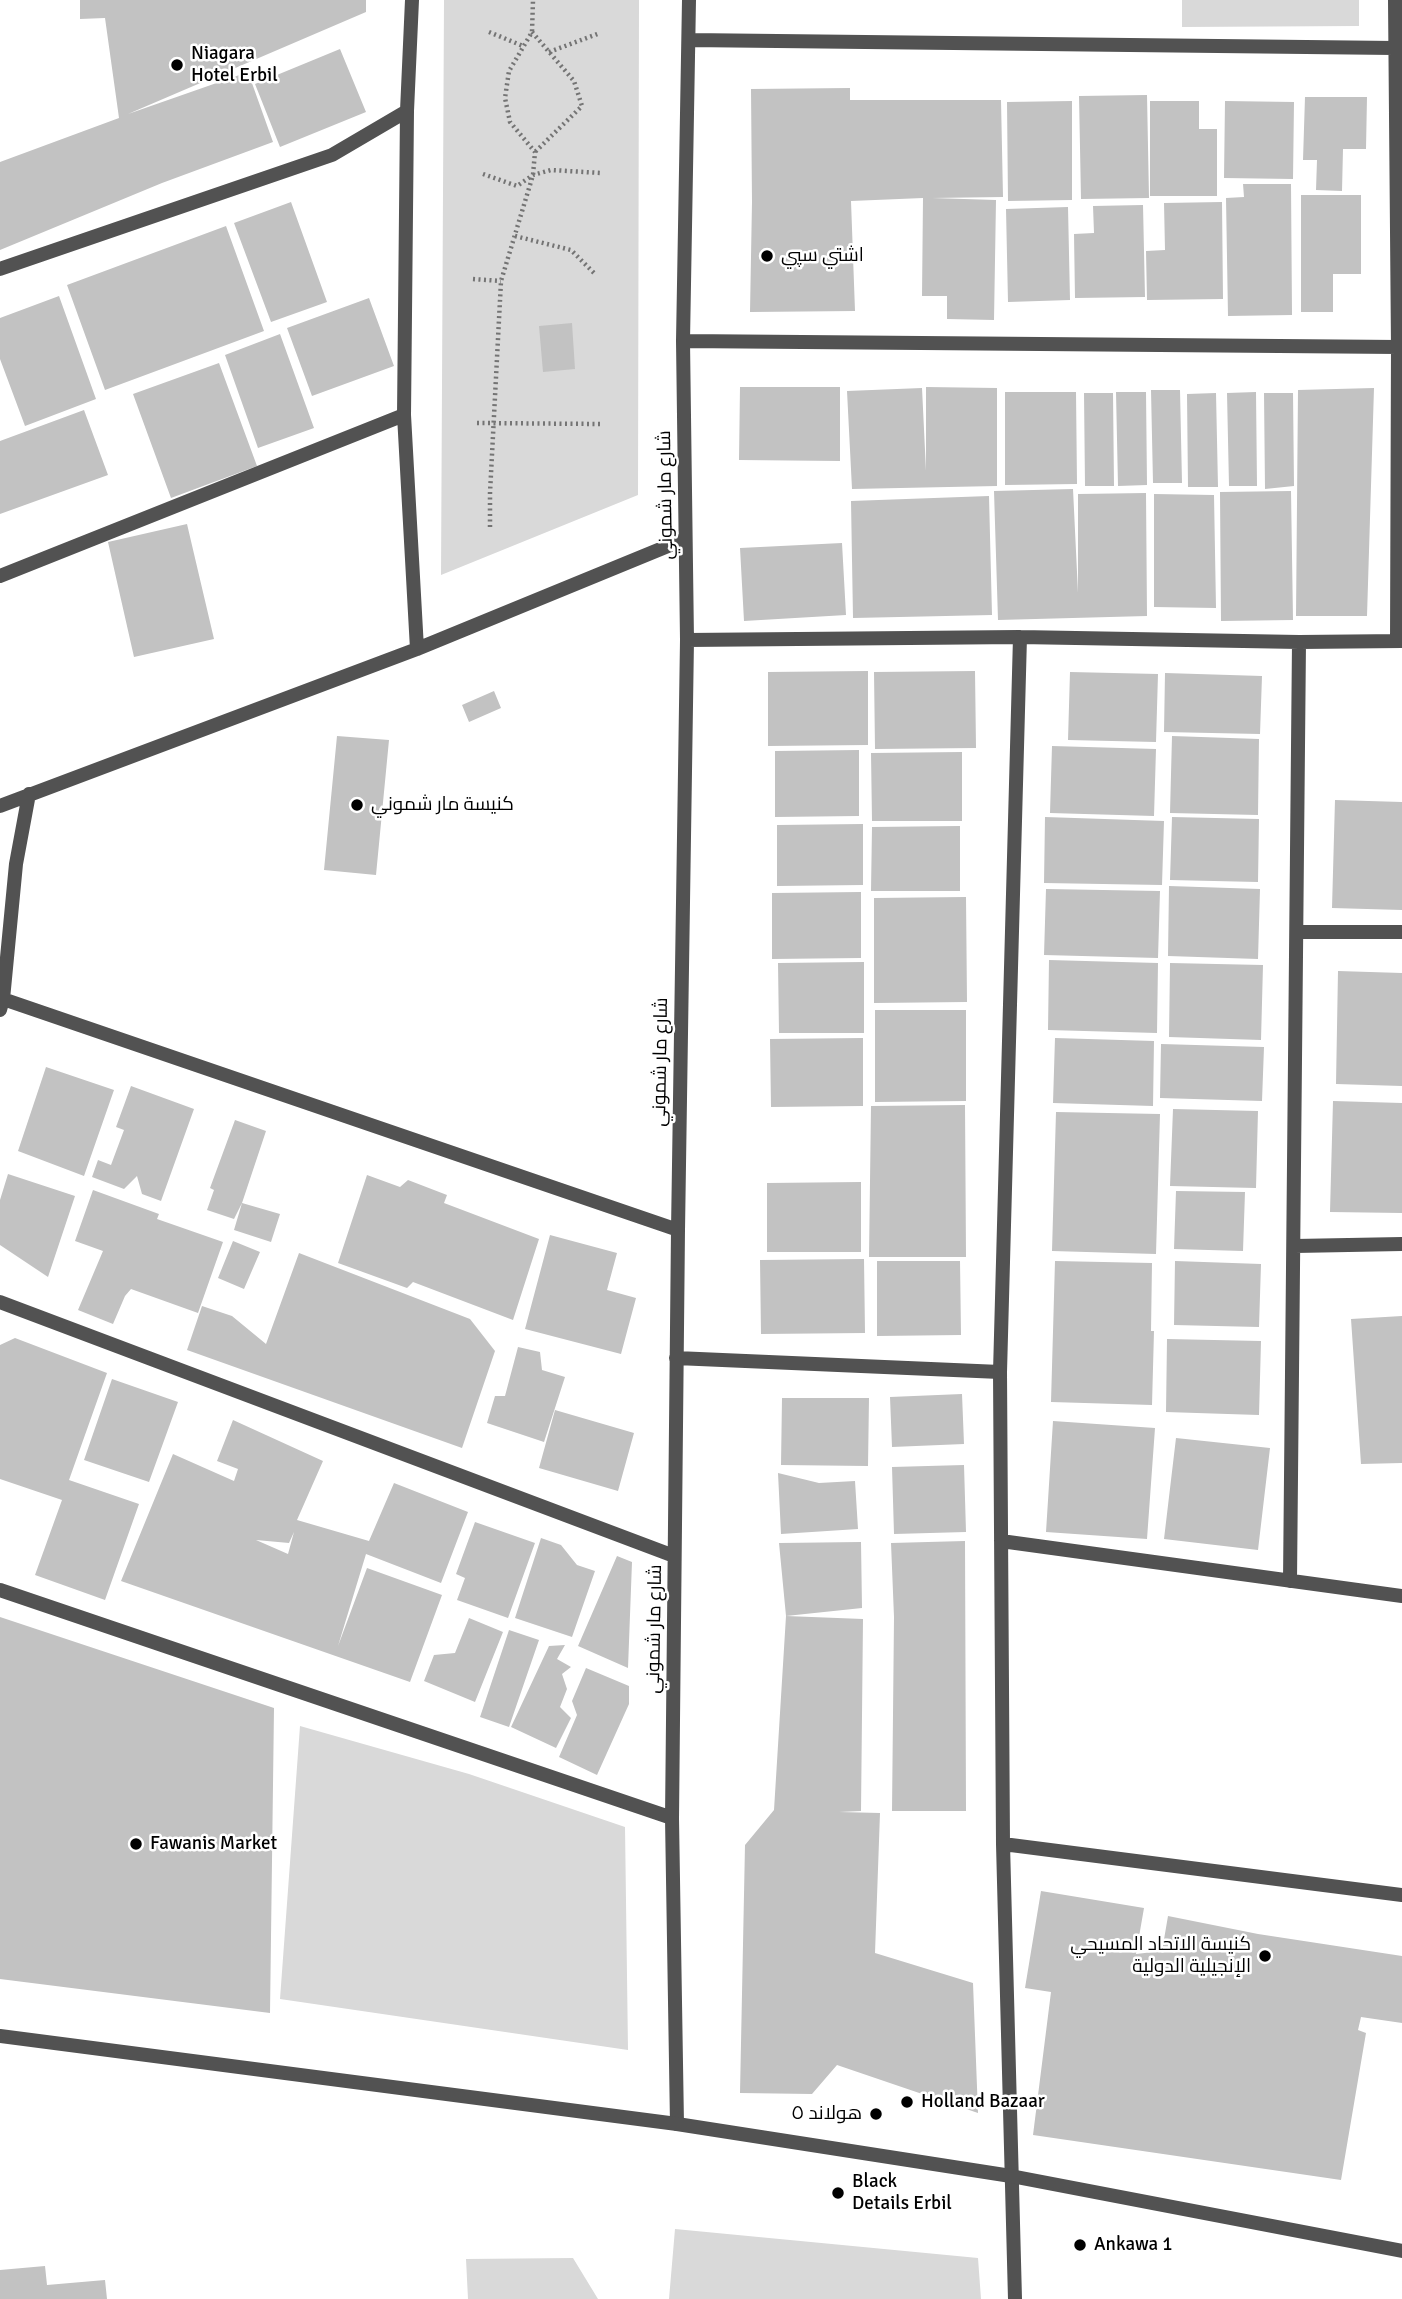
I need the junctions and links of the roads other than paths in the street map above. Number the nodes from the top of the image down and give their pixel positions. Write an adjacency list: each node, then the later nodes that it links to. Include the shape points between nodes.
1 (412, 0): 6 (street)
2 (689, 0): 4 (street, شارع مار شموني)
3 (1395, 0): 5 (street)
4 (689, 40): 5 (street); 8 (street, شارع مار شموني)
5 (1394, 48): 9 (street)
6 (407, 111): 7 (street, via 332,155); 10 (street)
7 (0, 269)
8 (683, 341): 9 (street); 11 (street, شارع مار شموني)
9 (1398, 347): 15 (street)
10 (404, 415): 12 (street); 17 (street)
11 (685, 539): 14 (street, شارع مار شموني); 17 (street)
12 (0, 576)
13 (1020, 638): 14 (street); 16 (street); 28 (street)
14 (687, 640): 23 (street, شارع مار شموني)
15 (1399, 641): 16 (street)
16 (1299, 642): 20 (street)
17 (417, 649): 18 (street)
18 (29, 794): 19 (street); 22 (street, via 16,864)
19 (0, 806)
20 (1297, 932): 21 (street); 25 (street)
21 (1402, 932)
22 (1, 1004): 23 (street)
23 (678, 1230): 27 (street, شارع مار شموني)
24 (1402, 1244): 25 (street)
25 (1295, 1246): 31 (street)
26 (0, 1302): 30 (street)
27 (676, 1359): 28 (street); 30 (street, شارع مار شموني)
28 (1000, 1372): 29 (street)
29 (1001, 1541): 31 (street); 35 (street)
30 (674, 1556): 34 (street, شارع مار شموني)
31 (1290, 1581): 33 (street)
32 (0, 1590): 34 (street)
33 (1402, 1596)
34 (672, 1818): 38 (street, شارع مار شموني)
35 (1003, 1844): 36 (street); 39 (street)
36 (1402, 1895)
37 (0, 2036): 38 (street)
38 (677, 2124): 39 (street)
39 (1011, 2176): 40 (street); 41 (street)
40 (1402, 2251)
41 (1015, 2299)

